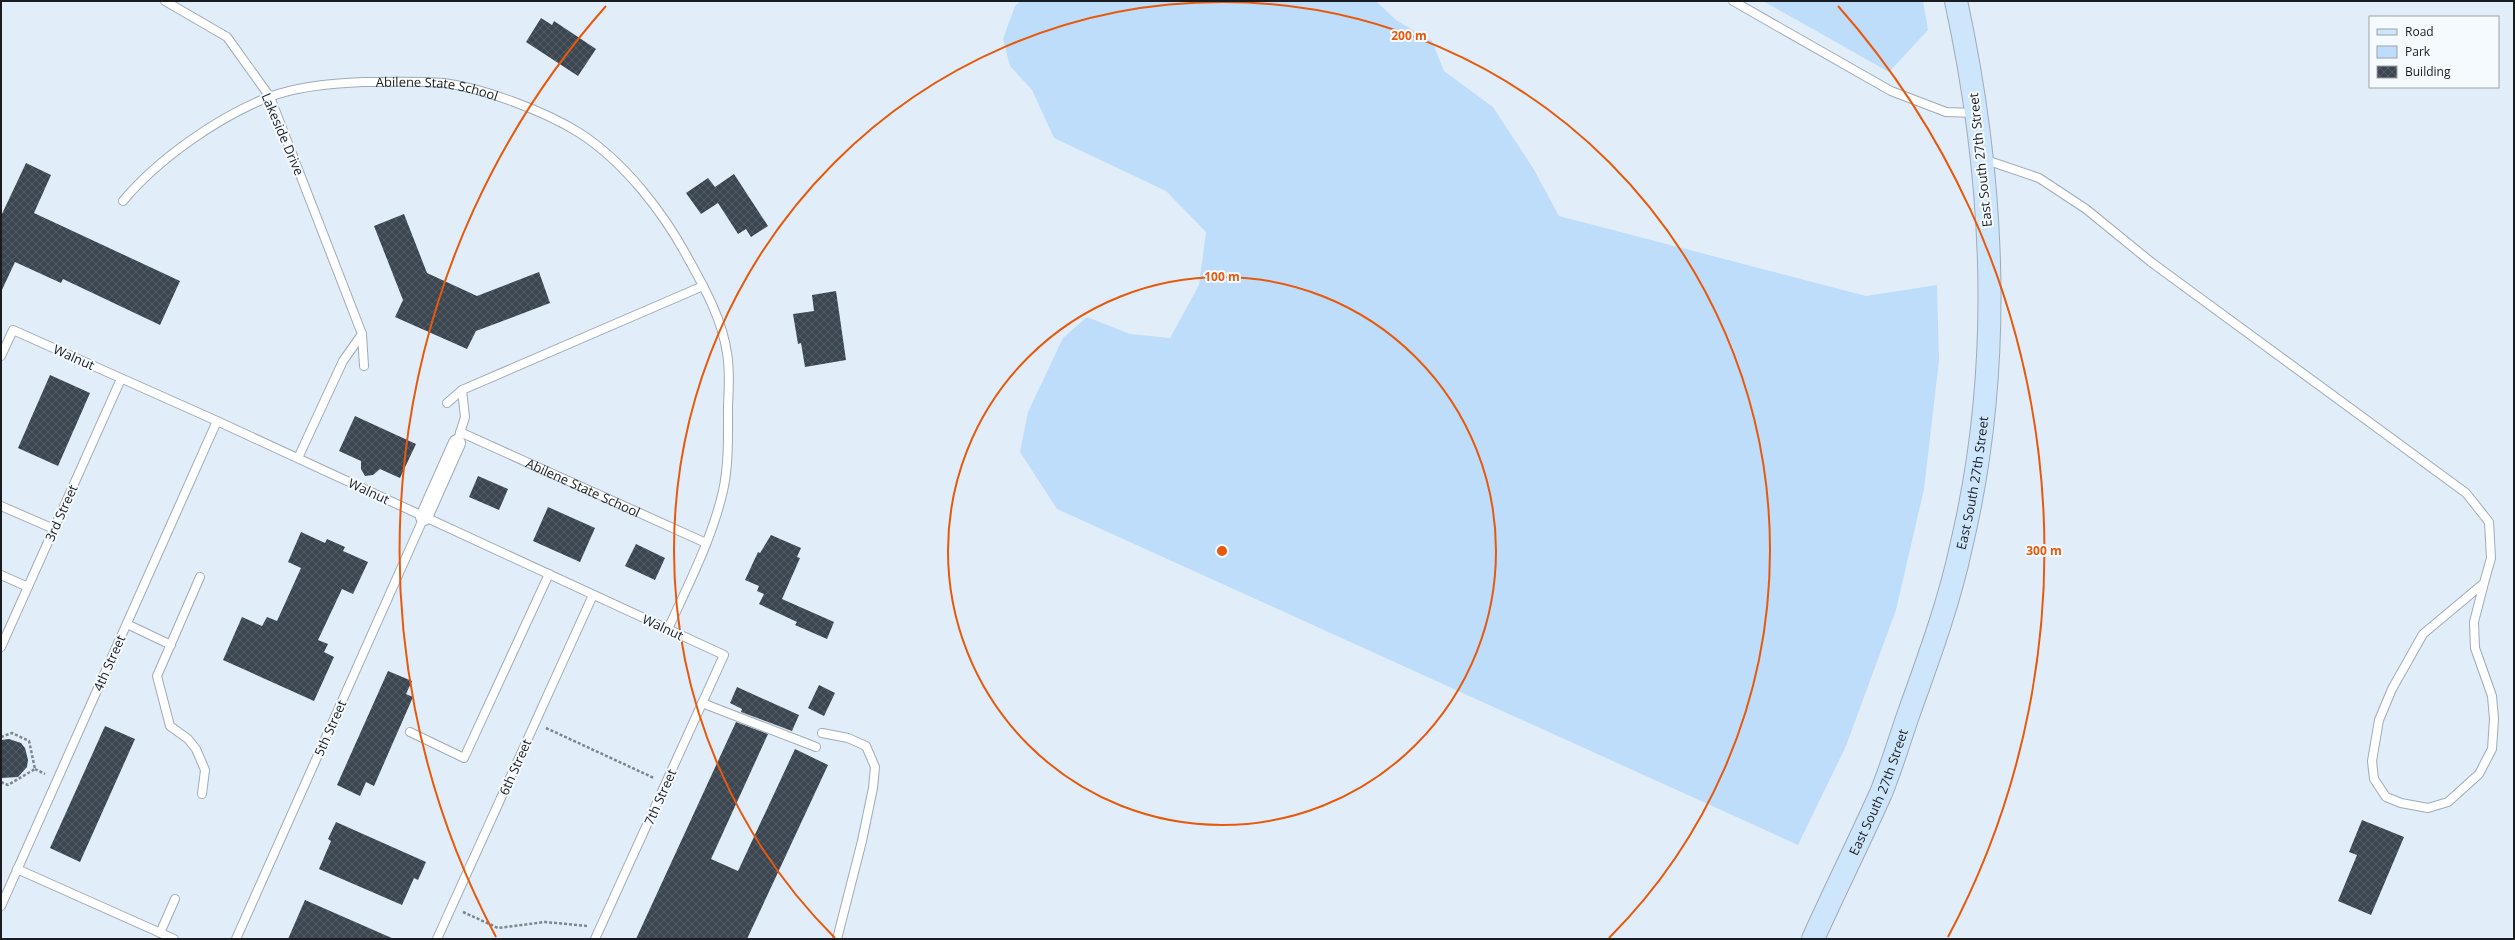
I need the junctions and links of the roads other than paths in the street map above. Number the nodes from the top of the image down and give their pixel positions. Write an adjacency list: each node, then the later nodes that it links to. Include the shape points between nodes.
1 (165, 1): 4 (lane, Lakeside Drive, via 227,37)
2 (1733, 1): 5 (lane, via 1891,91 1946,112)
3 (1956, 1): 5 (main road, East South 27th Street)
4 (270, 97): 7 (lane, Abilene State School, via 211,127 137,184); 8 (lane, Abilene State School, via 306,87 405,81 446,84 535,110 579,133 611,159 645,193 675,233); 9 (lane, Lakeside Drive)
5 (1978, 113): 6 (main road, East South 27th Street)
6 (1982, 158): 25 (lane, via 2038,178 2086,209 2151,262 2466,493 2489,522 2491,558); 47 (main road, East South 27th Street, via 1990,274 1989,354 1977,459 1961,548 1931,651 1881,791)
7 (123, 201)
8 (703, 286): 13 (lane); 21 (lane, Abilene State School, via 718,318 728,354 728,442 723,490)
9 (362, 334): 11 (lane); 17 (lane, via 343,361)
10 (1, 356): 12 (lane, Walnut, via 13,330)
11 (364, 366)
12 (121, 378): 15 (lane, Walnut); 20 (lane, 3rd Street)
13 (462, 390): 14 (lane); 16 (lane, via 465,411)
14 (447, 403)
15 (217, 421): 17 (lane, Walnut); 28 (lane, 4th Street)
16 (458, 438): 19 (street); 21 (lane, Abilene State School)
17 (298, 458): 19 (lane, Walnut)
18 (1, 506): 20 (lane)
19 (424, 517): 22 (lane, Walnut); 43 (lane, 5th Street)
20 (54, 529): 26 (lane, 3rd Street)
21 (706, 543): 29 (lane, Abilene State School)
22 (549, 574): 27 (lane, Walnut); 34 (lane, via 464,758)
23 (1, 575): 26 (lane)
24 (200, 577): 30 (lane)
25 (2484, 583): 25 (lane, via 2474,622 2475,648 2492,696 2492,749 2479,774 2448,802 2428,808 2401,803 2386,797 2374,779 2372,762 2379,720 2392,689 2423,634)
26 (28, 587): 31 (lane, 3rd Street)
27 (593, 595): 29 (lane, Walnut); 44 (lane, 6th Street)
28 (127, 624): 30 (lane); 38 (lane, 4th Street)
29 (668, 629): 32 (lane, Walnut)
30 (171, 645): 37 (lane, via 157,676 170,726 188,739 196,749 205,770)
31 (1, 648)
32 (724, 654): 33 (lane, 7th Street)
33 (702, 703): 36 (lane); 45 (lane, 7th Street)
34 (410, 732)
35 (822, 734): 46 (lane, via 848,738 866,746 875,767 862,841)
36 (816, 748)
37 (202, 794)
38 (17, 869): 40 (lane, 4th Street); 41 (lane)
39 (175, 899): 41 (lane)
40 (1, 906)
41 (160, 933): 42 (lane)
42 (174, 939)
43 (236, 939)
44 (437, 939)
45 (595, 939)
46 (837, 939)
47 (1813, 939)

